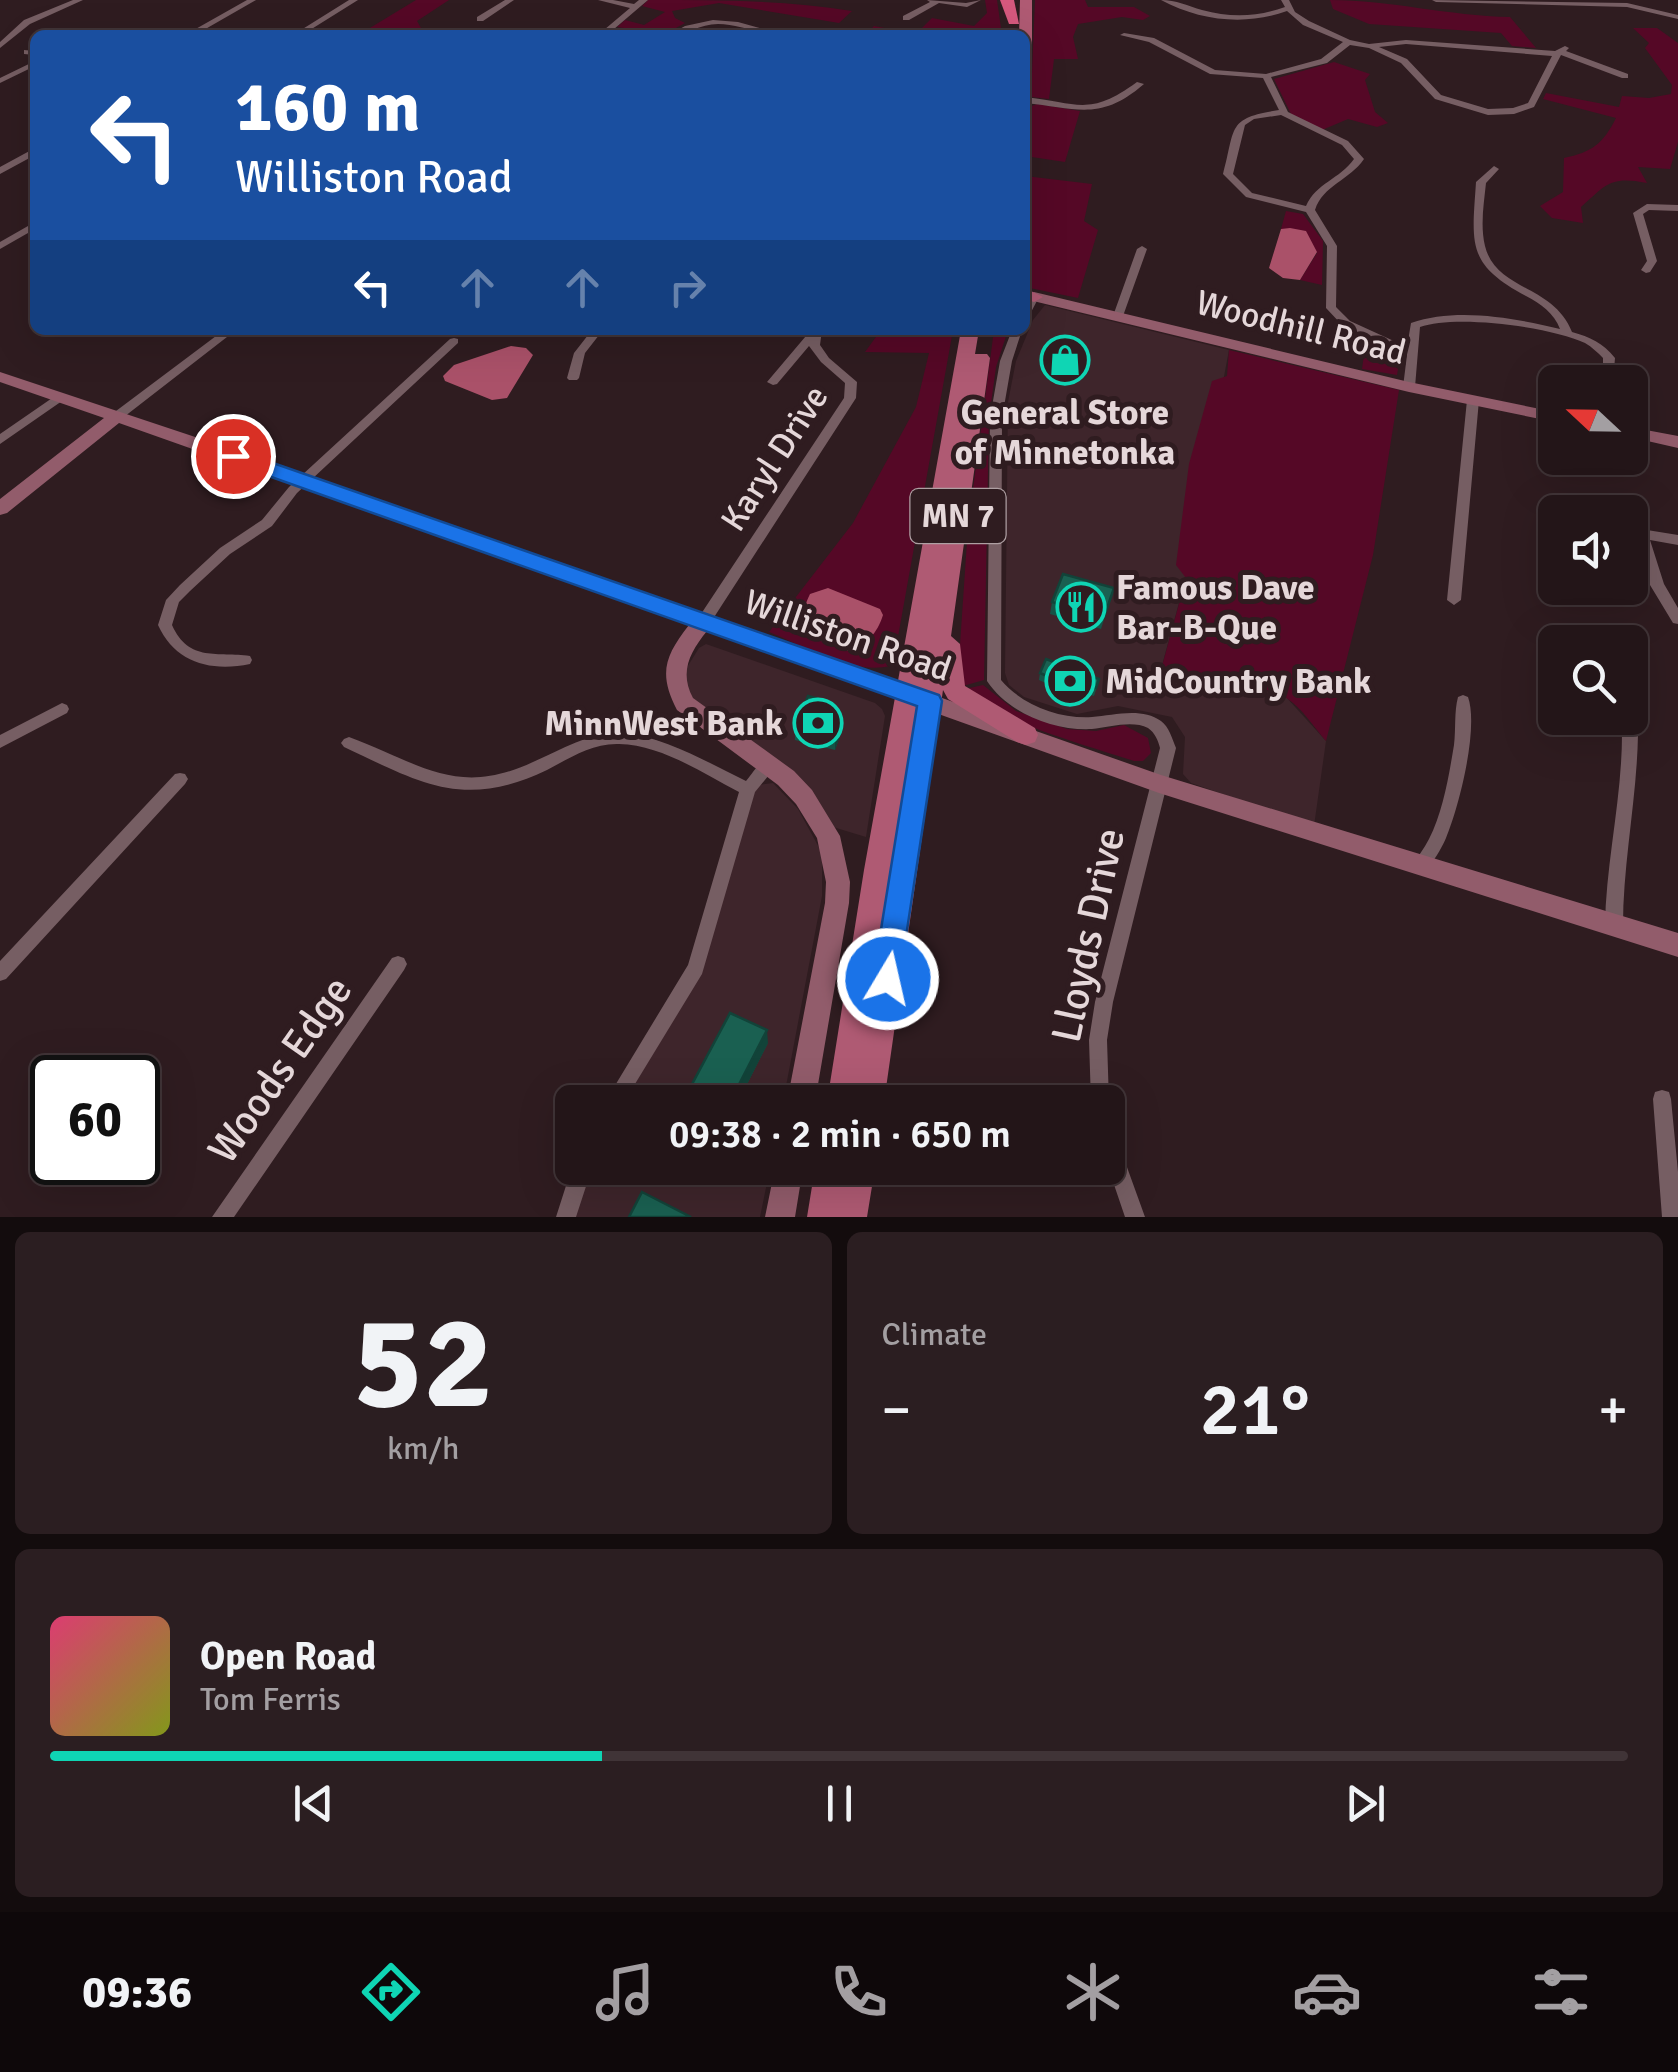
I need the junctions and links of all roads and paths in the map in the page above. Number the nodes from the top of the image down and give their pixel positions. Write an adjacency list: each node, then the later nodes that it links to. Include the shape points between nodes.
1 (79, 0): 29 (street, via 27,22)
2 (252, 0): 21 (street)
3 (354, 0): 22 (street)
4 (510, 0): 19 (street)
5 (602, 0): 14 (street)
6 (978, 0): 13 (street)
7 (1009, 0): 20 (highway)
8 (1026, 0): 26 (main road)
9 (1166, 0): 15 (street, via 1230,20 1260,18)
10 (1436, 0): 16 (street, via 1627,5)
11 (1664, 0): 16 (street)
12 (934, 1): 13 (street); 18 (street)
13 (953, 1)
14 (640, 3): 23 (street)
15 (1286, 4): 28 (street, via 1306,23)
16 (1666, 13): 17 (street)
17 (1678, 17)
18 (906, 18)
19 (480, 19)
20 (1015, 28)
21 (198, 30)
22 (305, 30)
23 (608, 30)
24 (681, 30): 25 (street, via 720,20)
25 (758, 30)
26 (1025, 30)
27 (1124, 34): 33 (street, via 1157,42 1214,72)
28 (1348, 42): 30 (street); 33 (street, via 1324,61)
29 (0, 46)
30 (1369, 46): 31 (street); 31 (street, via 1404,60 1438,97 1488,112 1531,105)
31 (1560, 51): 34 (street)
32 (30, 66): 35 (street)
33 (1266, 76): 38 (street)
34 (1626, 76)
35 (0, 81)
36 (1140, 84): 37 (street, via 1098,110)
37 (1030, 101)
38 (1283, 112): 43 (street, via 1346,143 1359,159 1316,193); 43 (street, via 1241,124 1228,174 1249,195)
39 (30, 154): 41 (street)
40 (1494, 170): 50 (street, via 1481,182 1482,252 1494,271 1560,313)
41 (0, 171)
42 (1678, 208): 47 (street, via 1638,213 1652,261)
43 (1310, 210): 59 (street, via 1332,246 1329,300 1336,316)
44 (30, 228): 45 (street)
45 (0, 246)
46 (1142, 248): 49 (street)
47 (1646, 270)
48 (1030, 295): 49 (main road, Woodhill Road)
49 (1118, 316): 64 (main road, Woodhill Road)
50 (1568, 334): 59 (street, via 1426,319 1415,325); 60 (street, via 1604,351)
51 (224, 335): 68 (street)
52 (594, 335): 62 (street)
53 (813, 335): 63 (street)
54 (816, 335): 80 (street, Karyl Drive, via 814,345 851,382 850,398)
55 (969, 335): 82 (main road, MN 7)
56 (983, 335): 77 (main road, MN 7)
57 (1015, 335): 91 (street, Lloyds Drive, via 996,418 994,681 1014,702 1072,722 1128,716 1156,726 1168,748)
58 (454, 341): 72 (street)
59 (1412, 353): 64 (street)
60 (1610, 365)
61 (0, 377): 65 (main road, Williston Road)
62 (573, 378)
63 (773, 382)
64 (1410, 386): 66 (main road, Woodhill Road)
65 (58, 398): 68 (main road, Williston Road); 70 (street)
66 (1472, 400): 67 (main road, Woodhill Road); 78 (street)
67 (1538, 413)
68 (116, 417): 72 (main road, Williston Road); 73 (main road)
69 (1648, 436): 71 (main road)
70 (0, 440)
71 (1678, 442)
72 (306, 480): 80 (main road, Williston Road); 81 (street, via 267,523 184,588 167,612 165,625 176,646 216,663)
73 (0, 509)
74 (1648, 535): 75 (street)
75 (1678, 540)
76 (1648, 554): 79 (street)
77 (946, 595): 82 (main road, MN 7); 85 (main road, via 956,692)
78 (1454, 600)
79 (1678, 619)
80 (704, 622): 82 (main road, Williston Road); 89 (main road, via 675,663 676,690 685,704)
81 (245, 660)
82 (919, 697): 85 (main road, Williston Road); 100 (main road, MN 7); 101 (main road, MN 7)
83 (1462, 700): 93 (street, via 1466,717 1454,786 1440,834)
84 (62, 709): 87 (street)
85 (1026, 734): 91 (main road, Williston Road)
86 (1630, 735): 94 (street)
87 (0, 742)
88 (349, 743): 92 (street, via 436,781 477,787 520,777 595,741 635,739)
89 (770, 764): 92 (street); 99 (main road, via 818,818 838,882)
90 (180, 780): 97 (street)
91 (1159, 784): 93 (main road, Williston Road); 102 (street, Lloyds Drive, via 1104,1002)
92 (748, 789): 98 (street, via 696,968)
93 (1420, 867): 94 (main road, Williston Road)
94 (1614, 926): 95 (main road, Williston Road)
95 (1678, 945)
96 (398, 964): 109 (street, Woods Edge)
97 (0, 973)
98 (624, 1085)
99 (803, 1085)
100 (845, 1085)
101 (871, 1085)
102 (1099, 1085)
103 (1662, 1099): 115 (street)
104 (576, 1185): 110 (street)
105 (786, 1185): 111 (main road)
106 (829, 1185): 112 (main road)
107 (856, 1185): 113 (main road)
108 (1124, 1185): 114 (street)
109 (222, 1217)
110 (566, 1217)
111 (780, 1217)
112 (824, 1217)
113 (851, 1217)
114 (1135, 1217)
115 (1672, 1217)

